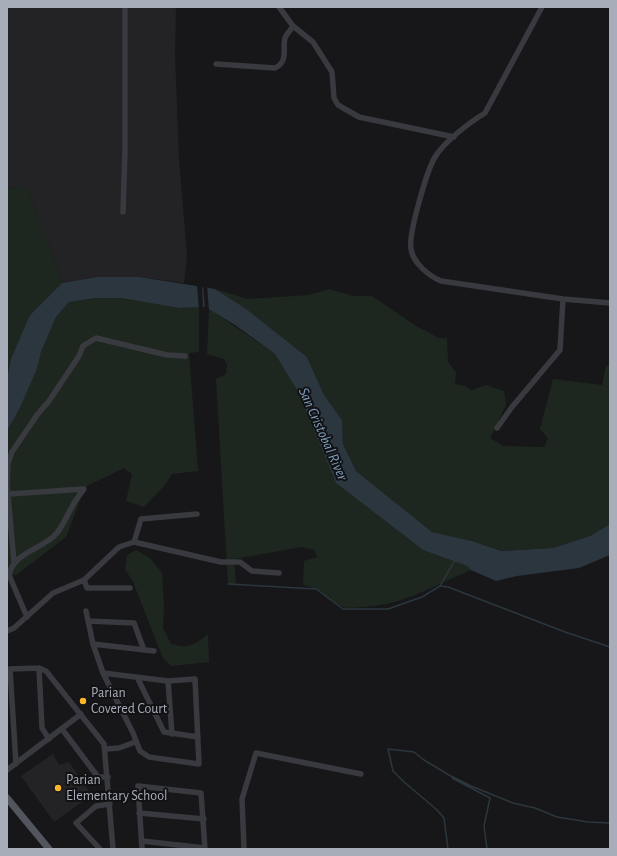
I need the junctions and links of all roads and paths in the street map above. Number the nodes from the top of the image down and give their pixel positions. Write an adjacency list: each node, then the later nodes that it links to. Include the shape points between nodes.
1 (125, 7): 7 (street)
2 (279, 7): 4 (street)
3 (542, 7): 6 (street, via 485,112)
4 (293, 26): 5 (street, via 285,38 284,59 275,68); 6 (street, via 313,42 332,72 334,98 346,111 359,117)
5 (216, 64)
6 (454, 137): 8 (street, via 441,148 428,170 412,236 411,249 416,260 433,278 441,282)
7 (123, 212)
8 (563, 299): 9 (street); 11 (street, via 560,350)
9 (610, 303)
10 (185, 356): 12 (street, via 167,355 96,338 83,346 49,401 37,414 12,452 8,463)
11 (497, 428)
12 (9, 494): 15 (street); 15 (street, via 84,489 72,505 59,531)
13 (197, 514): 14 (street, via 141,519)
14 (134, 542): 16 (street, via 214,560 240,562 252,571); 17 (street, via 119,548)
15 (14, 562): 20 (street, via 9,575)
16 (279, 573)
17 (84, 580): 18 (street, via 87,588); 20 (street, via 53,593)
18 (130, 588)
19 (86, 611): 21 (street)
20 (27, 617): 22 (street)
21 (88, 621): 23 (street); 24 (street, via 134,623)
22 (7, 632)
23 (93, 644): 24 (street); 27 (street)
24 (144, 650): 25 (street)
25 (154, 652)
26 (39, 668): 30 (street, via 46,671); 34 (street, via 42,728); 37 (street, via 10,669)
27 (103, 673): 28 (street); 35 (street)
28 (137, 677): 29 (street); 32 (street, via 164,732)
29 (168, 681): 32 (street); 33 (street, via 195,679)
30 (81, 714): 31 (street); 36 (street, via 102,739)
31 (62, 729): 34 (street); 40 (street, via 98,777)
32 (172, 734): 33 (street)
33 (198, 737): 35 (street, via 199,764 149,757 140,751)
34 (49, 739): 37 (street)
35 (135, 742): 36 (street, via 119,748)
36 (106, 749): 40 (street)
37 (16, 764): 38 (street)
38 (7, 770)
39 (361, 774): 51 (street, via 256,753 242,799)
40 (108, 777): 42 (street)
41 (7, 798): 47 (main road)
42 (110, 804): 48 (street, via 96,806 76,823); 49 (street)
43 (139, 813): 44 (street); 44 (street, via 138,786 201,793); 45 (street)
44 (204, 819): 46 (street)
45 (142, 841): 46 (street); 50 (street)
46 (204, 848)
47 (49, 849)
48 (100, 849)
49 (113, 849)
50 (142, 849)
51 (244, 849)

